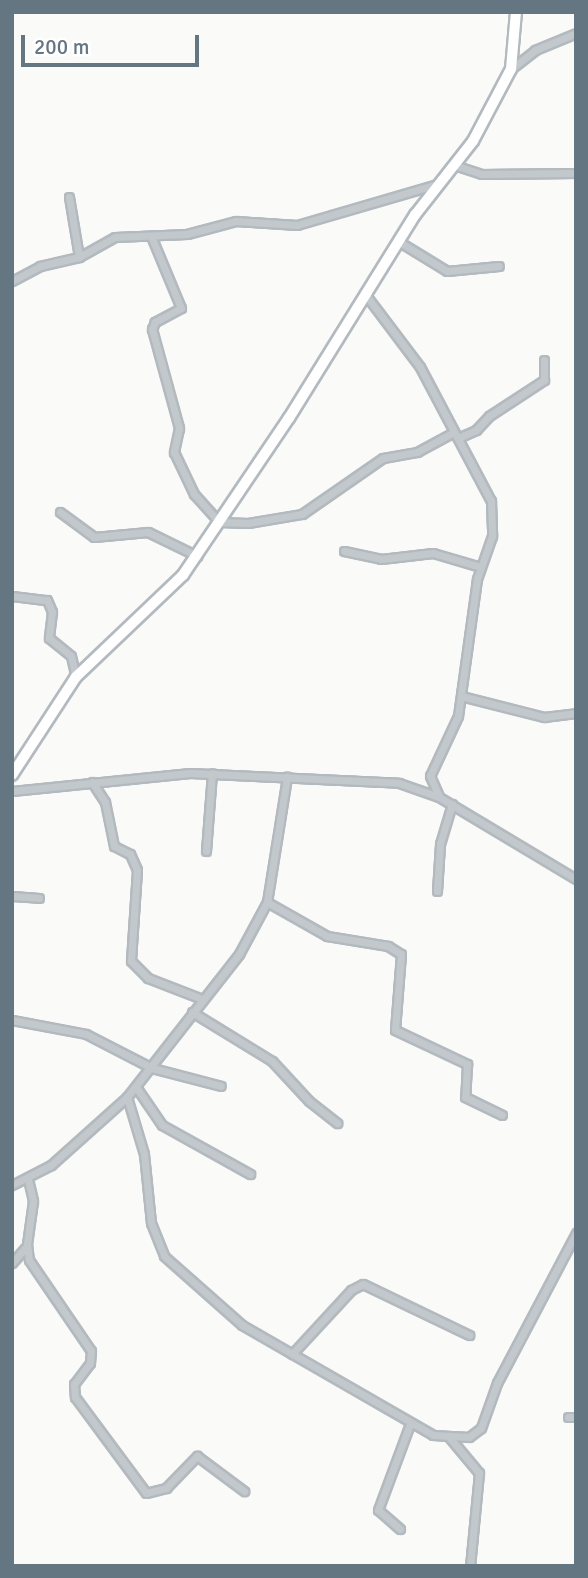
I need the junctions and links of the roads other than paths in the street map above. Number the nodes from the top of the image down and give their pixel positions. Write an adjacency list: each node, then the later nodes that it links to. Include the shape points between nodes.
1 (516, 12): 3 (main road)
2 (576, 33): 3 (street, via 535,50)
3 (511, 69): 4 (main road, via 473,141)
4 (454, 165): 5 (street, via 482,174); 6 (main road)
5 (576, 173)
6 (436, 184): 8 (street, via 297,225 236,220 187,234); 9 (main road)
7 (69, 197): 10 (street)
8 (151, 236): 10 (street, via 115,237); 17 (street, via 181,307 155,322 152,329 179,428 174,452 194,494)
9 (398, 241): 11 (street, via 447,271); 13 (main road)
10 (79, 257): 12 (street, via 40,266)
11 (499, 266)
12 (12, 281)
13 (365, 294): 15 (street, via 400,336); 17 (main road)
14 (544, 360): 15 (street, via 544,380 489,416 476,430)
15 (456, 435): 17 (street, via 424,449 383,458 302,514 248,523); 20 (street, via 491,501 492,536)
16 (60, 512): 19 (street, via 94,537 148,532)
17 (219, 522): 19 (main road)
18 (344, 551): 20 (street, via 381,559 433,553)
19 (197, 556): 22 (main road, via 163,598)
20 (481, 568): 23 (street)
21 (12, 596): 22 (street, via 47,600 52,612 49,638 71,656)
22 (76, 677): 26 (main road)
23 (461, 696): 24 (street, via 544,718); 30 (street, via 456,725 430,776)
24 (576, 713)
25 (212, 773): 27 (street); 28 (street); 32 (street)
26 (12, 775)
27 (287, 777): 30 (street, via 393,782); 37 (street)
28 (92, 782): 29 (street); 38 (street, via 105,802 114,846 130,854 137,870 131,961 141,974)
29 (12, 791)
30 (439, 796): 31 (street)
31 (452, 804): 33 (street); 34 (street, via 440,844)
32 (206, 851)
33 (576, 878)
34 (437, 891)
35 (12, 896): 36 (street)
36 (39, 898)
37 (267, 902): 38 (street, via 239,954); 45 (street, via 327,936 388,946 401,954 395,1030 467,1064 465,1097)
38 (202, 999): 39 (street)
39 (192, 1012): 41 (street); 46 (street, via 272,1061)
40 (12, 1020): 41 (street, via 86,1034)
41 (152, 1068): 42 (street); 43 (street)
42 (221, 1086)
43 (136, 1087): 44 (street); 47 (street, via 162,1125)
44 (127, 1097): 48 (street); 54 (street, via 144,1154 151,1223 164,1256 242,1325)
45 (502, 1115)
46 (337, 1123)
47 (250, 1174)
48 (28, 1180): 49 (street); 51 (street, via 33,1201)
49 (12, 1185)
50 (576, 1233): 56 (street, via 498,1383 481,1428 469,1437)
51 (27, 1244): 52 (street); 57 (street, via 29,1260 91,1351 90,1363 74,1384 75,1397 142,1488 158,1493 197,1456)
52 (12, 1263)
53 (469, 1335): 54 (street, via 363,1284 351,1290)
54 (292, 1354): 55 (street)
55 (410, 1424): 56 (street); 58 (street, via 378,1510)
56 (449, 1437): 59 (street, via 479,1473)
57 (244, 1491)
58 (400, 1528)
59 (470, 1566)

